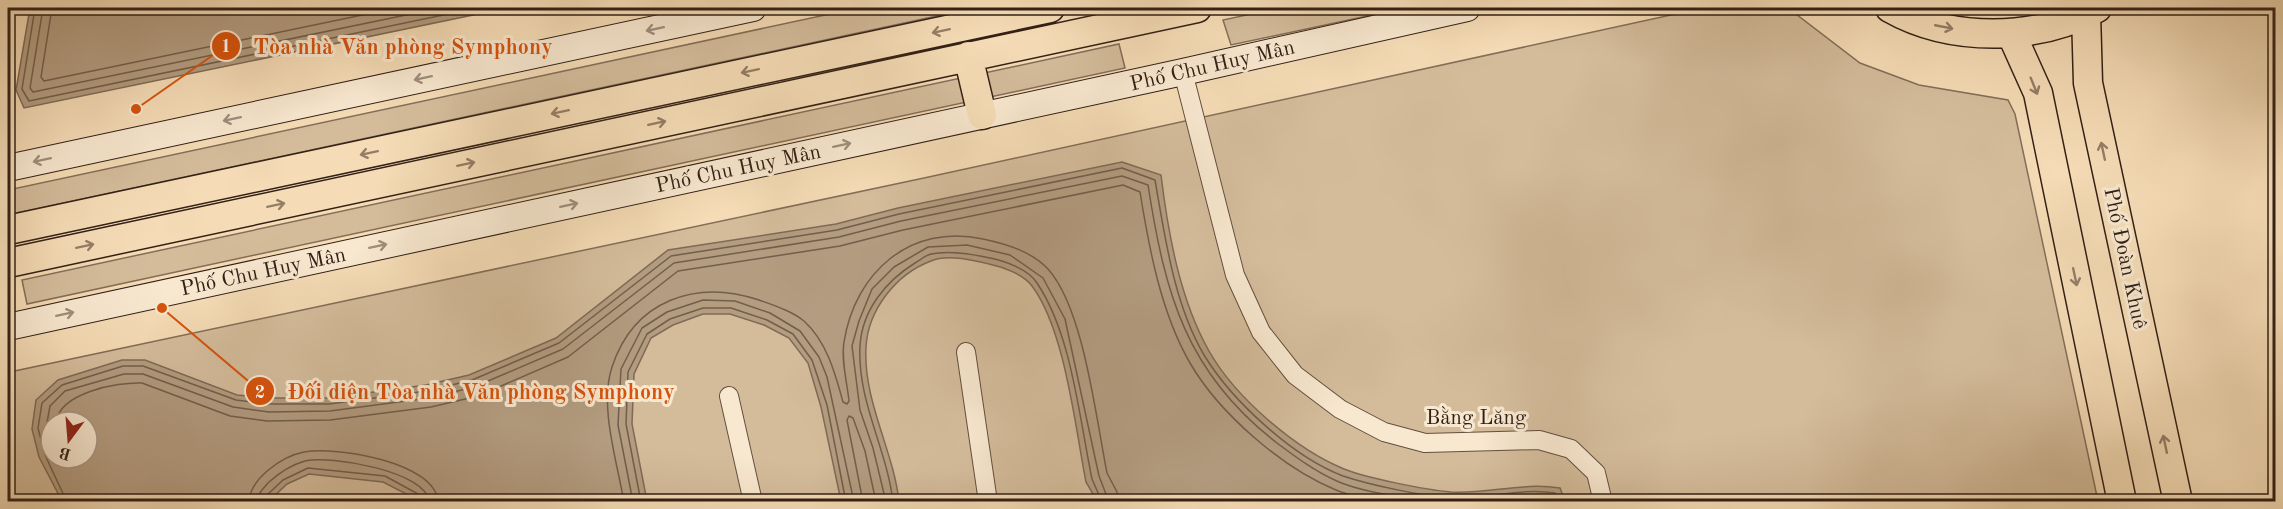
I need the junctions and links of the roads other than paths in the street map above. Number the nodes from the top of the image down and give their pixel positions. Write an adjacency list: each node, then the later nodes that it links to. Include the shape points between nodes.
1 (753, 8): 12 (main road, one-way to 12)
2 (1043, 8): 13 (main road, one-way to 13)
3 (1197, 8): 9 (main road)
4 (1467, 8): 7 (main road, Phố Chu Huy Mân)
5 (1890, 8): 8 (main road, one-way to 8, via 1935,26 1973,33)
6 (2092, 10): 8 (main road, via 2049,26); 22 (main road, Phố Đoàn Khuê, one-way to 6, via 2088,83)
7 (1386, 16): 10 (main road, Phố Chu Huy Mân)
8 (2011, 33): 21 (main road, one-way to 21, via 2038,93)
9 (968, 56): 11 (main road); 14 (main road, one-way to 9)
10 (1183, 72): 11 (main road, Phố Chu Huy Mân); 20 (street, Bằng Lăng, via 1235,275 1261,332 1296,375 1340,409 1384,432 1425,443 1539,440 1571,449 1596,473)
11 (982, 115): 15 (main road, Phố Chu Huy Mân, one-way to 11)
12 (8, 168)
13 (8, 230)
14 (8, 263)
15 (8, 327)
16 (966, 352): 19 (street)
17 (729, 396): 18 (street)
18 (753, 501)
19 (988, 501)
20 (1603, 501)
21 (2122, 501)
22 (2178, 501)

